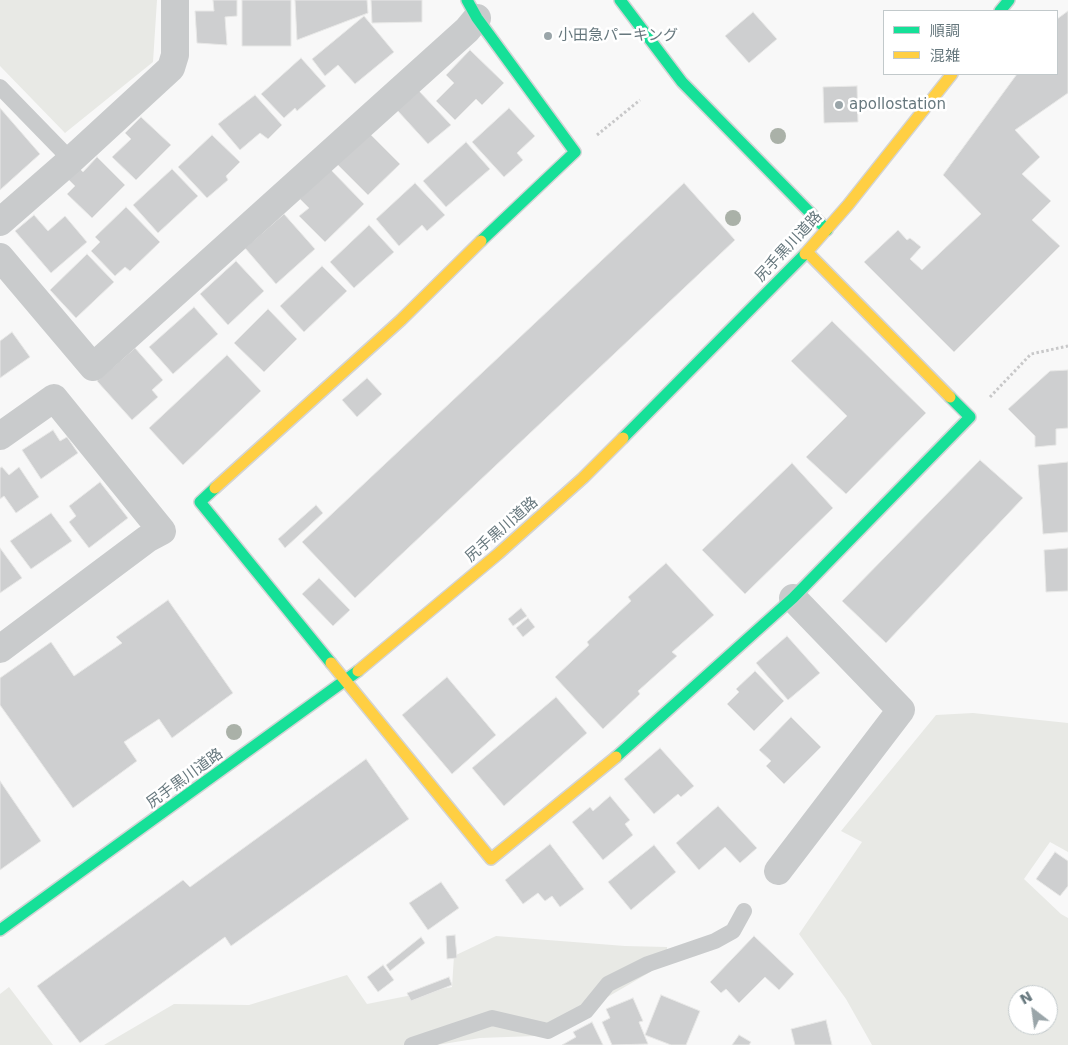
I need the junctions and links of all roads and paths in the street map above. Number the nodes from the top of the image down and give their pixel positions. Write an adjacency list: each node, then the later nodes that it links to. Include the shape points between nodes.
1 (175, 0): 10 (street, via 175,55 171,68)
2 (620, 0): 12 (street, via 682,82)
3 (1009, 0): 5 (street)
4 (472, 9): 9 (street); 14 (street, via 467,30 93,367)
5 (1001, 10)
6 (951, 75): 12 (street, 尻手黒川道路)
7 (0, 87): 10 (lane)
8 (640, 100): 9 (path)
9 (574, 152): 20 (street, via 401,320 200,502)
10 (71, 160): 11 (street)
11 (0, 222)
12 (827, 230): 13 (street, 尻手黒川道路)
13 (807, 252): 18 (street, via 970,417); 20 (street, 尻手黒川道路, via 583,478)
14 (0, 257)
15 (1068, 346): 16 (path, via 1031,354)
16 (993, 394)
17 (0, 436): 19 (street, via 54,398 162,531)
18 (793, 598): 20 (street, via 645,734 491,859); 21 (street, via 901,710)
19 (0, 649)
20 (346, 681): 23 (street, 尻手黒川道路)
21 (778, 872)
22 (744, 911): 24 (lane, via 733,931 715,941 648,964 608,984 586,1011 548,1031 492,1018)
23 (0, 930)
24 (412, 1045)

